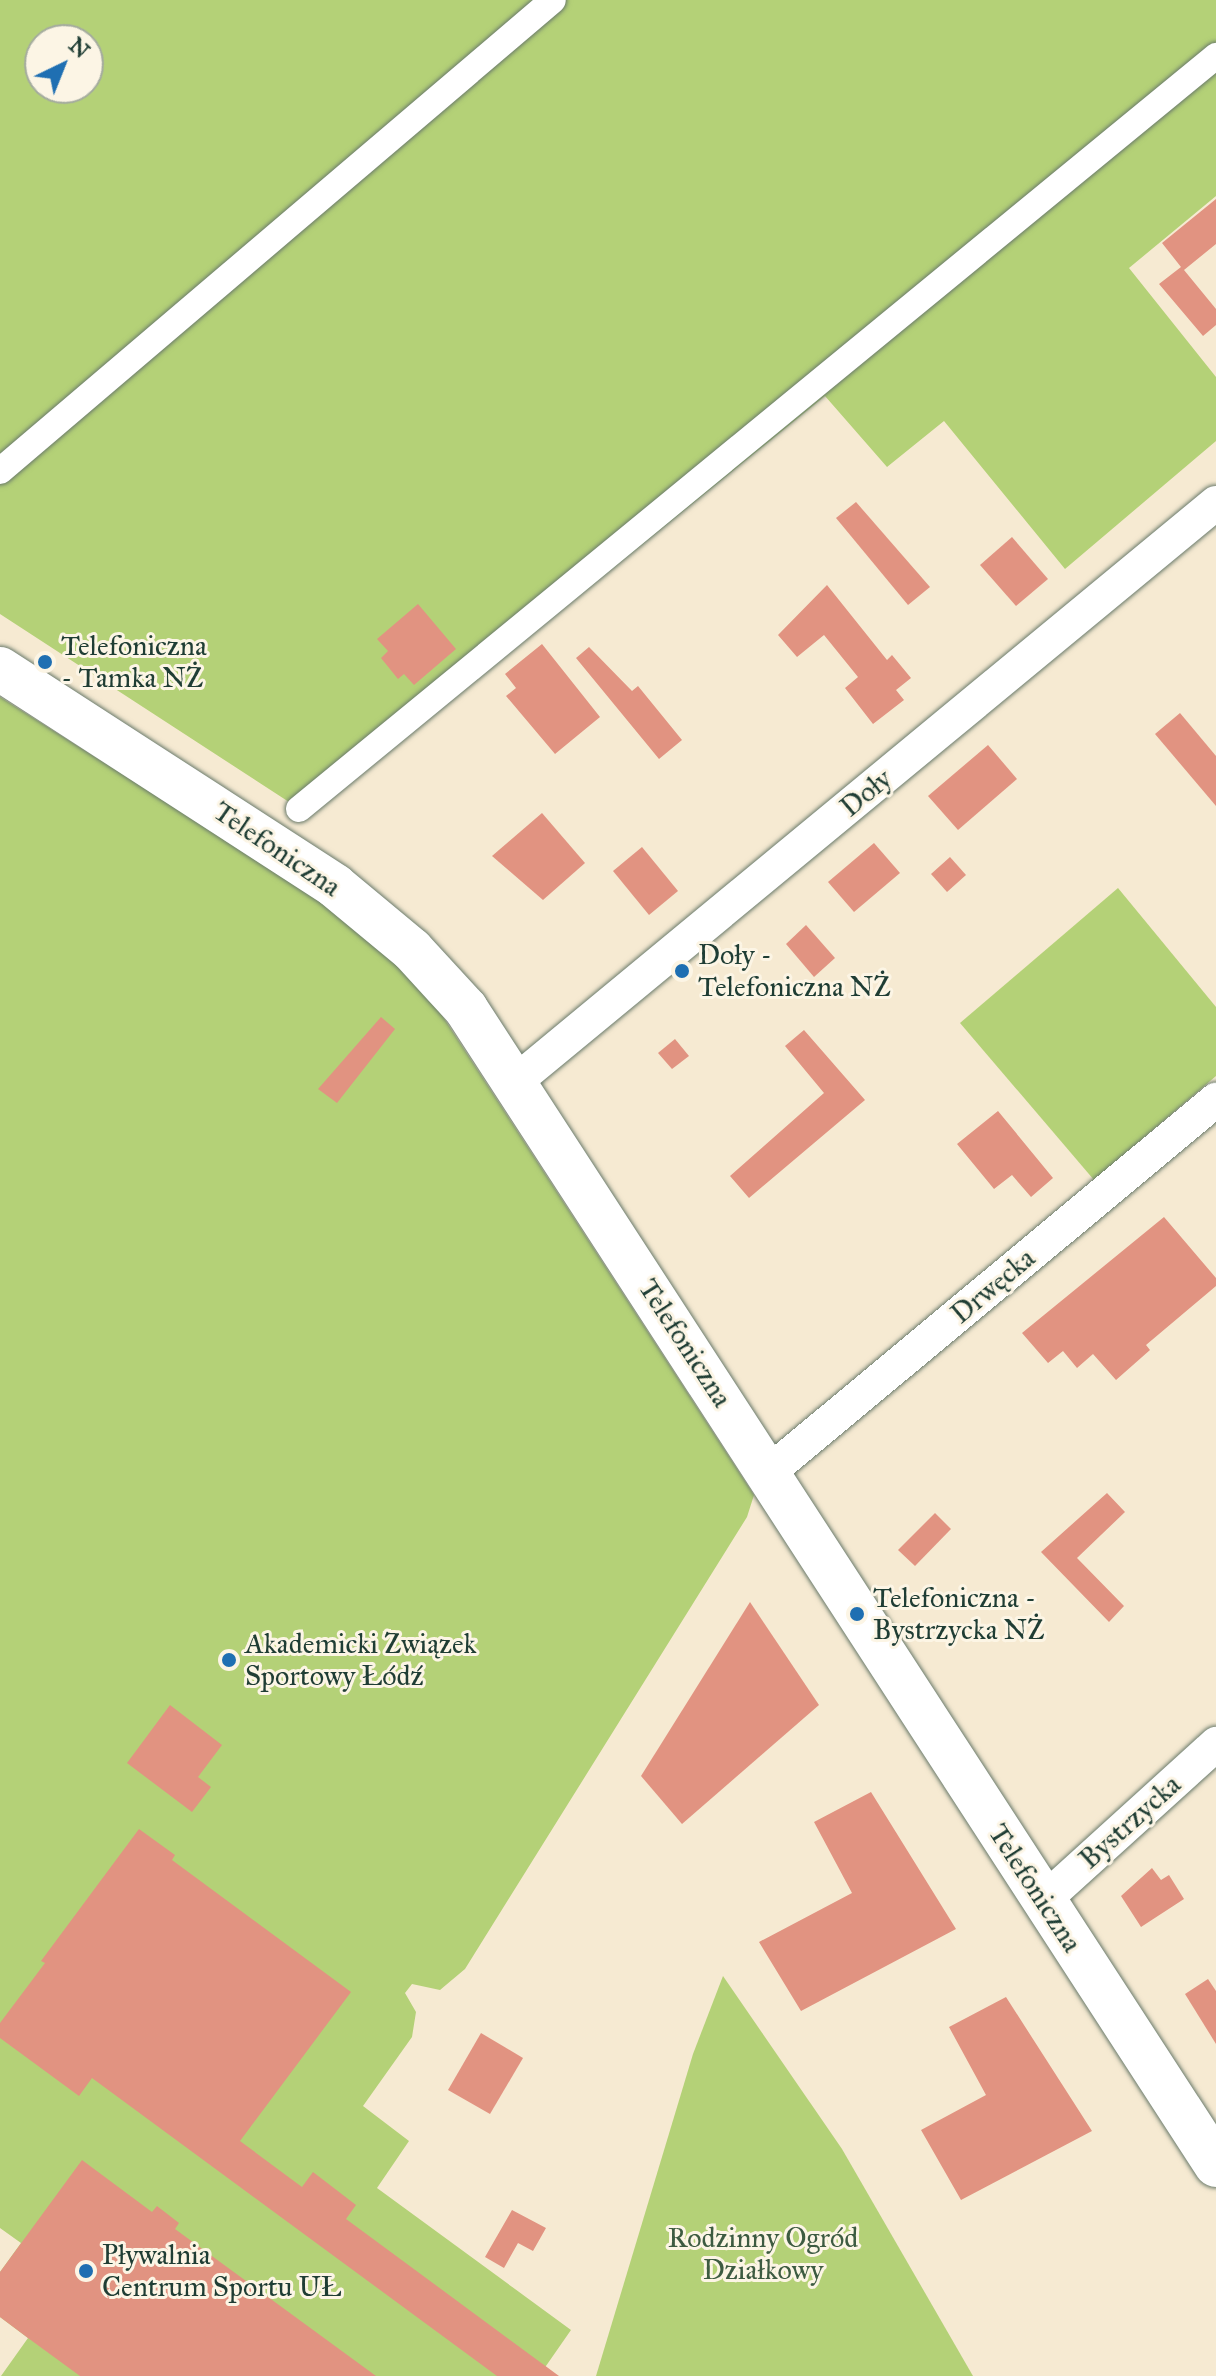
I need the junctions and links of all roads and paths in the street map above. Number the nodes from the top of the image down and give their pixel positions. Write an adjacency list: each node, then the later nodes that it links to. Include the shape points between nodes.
1 (553, 0): 3 (street)
2 (1216, 56): 6 (street)
3 (0, 471)
4 (1216, 503): 7 (street, Doły)
5 (0, 669): 7 (street, Telefoniczna, via 335,886 429,967 466,1009)
6 (299, 809)
7 (515, 1082): 9 (street, Telefoniczna)
8 (1216, 1100): 9 (street, Drwęcka)
9 (769, 1472): 11 (street, Telefoniczna)
10 (1216, 1744): 11 (street, Bystrzycka)
11 (1043, 1901): 12 (street, Telefoniczna)
12 (1216, 2165)

